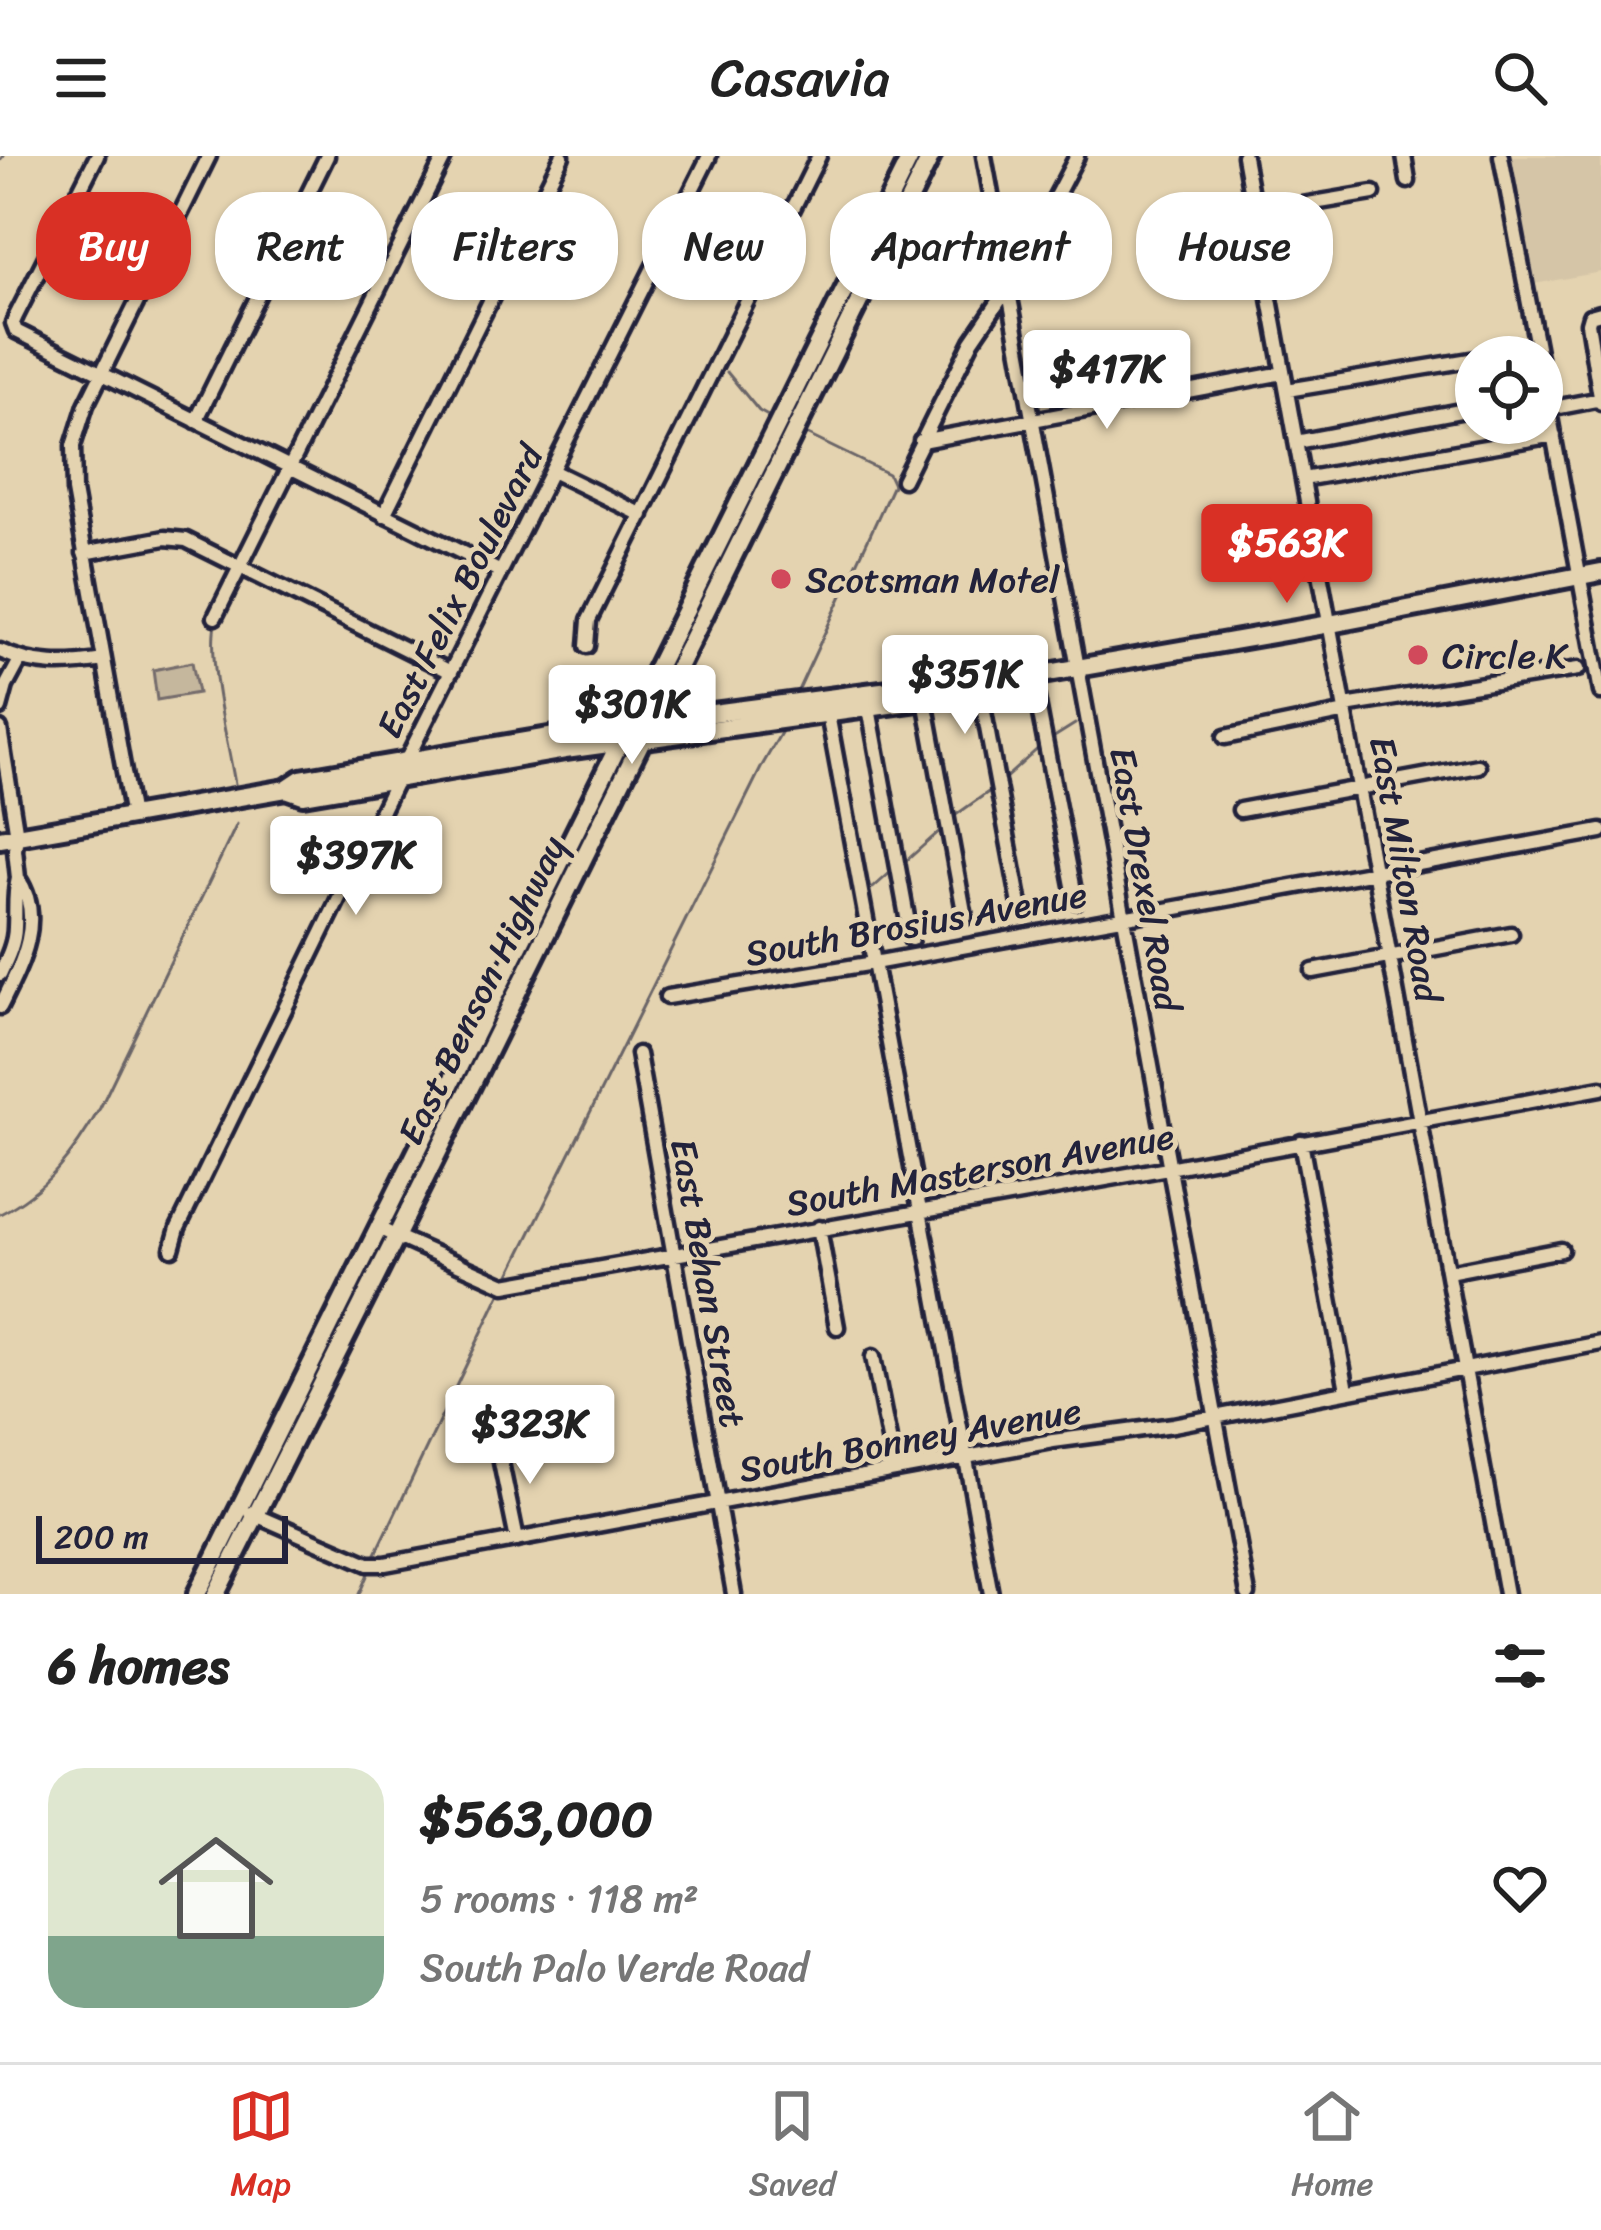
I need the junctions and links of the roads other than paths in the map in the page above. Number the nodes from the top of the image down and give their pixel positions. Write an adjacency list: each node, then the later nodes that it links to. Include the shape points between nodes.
1 (97, 156): 30 (street, via 14,328)
2 (209, 156): 30 (street)
3 (327, 156): 35 (street)
4 (445, 156): 41 (street)
5 (562, 156): 45 (street)
6 (710, 156): 42 (street, East Felix Boulevard)
7 (819, 156): 46 (street)
8 (911, 156): 73 (main road, East Benson Highway)
9 (931, 156): 56 (main road, East Benson Highway)
10 (973, 156): 16 (street)
11 (983, 156): 16 (street, East Drexel Road)
12 (1077, 156): 19 (street)
13 (1244, 156): 20 (street, East Milton Road)
14 (1404, 156): 17 (street)
15 (1501, 156): 27 (street)
16 (987, 174): 18 (street, East Drexel Road)
17 (1408, 181)
18 (990, 192)
19 (1058, 192)
20 (1251, 192)
21 (1373, 194): 22 (street)
22 (1333, 200)
23 (1000, 300): 37 (street)
24 (1010, 300): 36 (street, East Drexel Road)
25 (1270, 300): 29 (street, East Milton Road)
26 (1591, 315): 33 (street)
27 (1535, 336)
28 (1455, 362): 31 (street)
29 (1283, 373): 31 (street, East Milton Road); 36 (street)
30 (101, 374): 35 (street); 47 (street, via 73,446)
31 (1287, 390): 38 (street, East Milton Road)
32 (1563, 400): 33 (street)
33 (1601, 400)
34 (1455, 411): 38 (street)
35 (196, 421): 41 (street)
36 (1031, 422): 37 (street); 60 (street, East Drexel Road)
37 (921, 441): 44 (street)
38 (1296, 442): 43 (street, East Milton Road)
39 (1503, 444): 43 (street)
40 (1556, 444): 51 (street)
41 (290, 468): 45 (street); 48 (street)
42 (553, 471): 46 (street); 49 (street, East Felix Boulevard)
43 (1303, 479): 53 (street, East Milton Road)
44 (903, 480)
45 (384, 514): 49 (street)
46 (642, 515): 54 (street, via 590,620)
47 (85, 553): 48 (street, via 165,538); 58 (street)
48 (241, 567): 52 (street); 61 (street)
49 (501, 572): 61 (street, East Felix Boulevard)
50 (1601, 572): 51 (main road)
51 (1580, 575): 53 (main road); 64 (street)
52 (215, 617)
53 (1330, 624): 60 (main road); 68 (street, East Milton Road)
54 (587, 646)
55 (0, 651): 57 (street)
56 (686, 651): 69 (main road, via 677,695); 71 (main road, East Benson Highway)
57 (20, 660): 58 (street); 66 (street)
58 (104, 661): 82 (street)
59 (1578, 669): 68 (street)
60 (1077, 670): 62 (main road); 89 (street, East Drexel Road)
61 (452, 672): 78 (street, East Felix Boulevard)
62 (1033, 678): 63 (main road); 86 (street)
63 (980, 685): 65 (main road); 69 (main road, via 935,683); 87 (street)
64 (1601, 692)
65 (926, 700): 67 (main road); 88 (street)
66 (0, 708)
67 (869, 708): 70 (main road); 91 (street)
68 (1346, 709): 74 (street); 79 (street, East Milton Road)
69 (710, 713): 71 (main road)
70 (828, 714): 75 (main road); 93 (street)
71 (651, 722): 73 (main road); 75 (main road, East Benson Highway)
72 (0, 729): 84 (street)
73 (626, 733): 75 (main road); 76 (main road); 78 (main road); 80 (main road, East Benson Highway)
74 (1225, 737)
75 (642, 740): 98 (main road, East Benson Highway)
76 (553, 752): 78 (main road); 80 (main road, via 593,763)
77 (1478, 766): 79 (street)
78 (403, 769): 82 (main road, via 301,779 286,789); 107 (street, East Felix Boulevard)
79 (1360, 787): 81 (street); 85 (street, East Milton Road)
80 (592, 801): 98 (main road, East Benson Highway)
81 (1240, 811)
82 (132, 817): 84 (main road)
83 (1601, 831): 85 (street, South Brosius Avenue)
84 (8, 838): 95 (street, via 28,891 31,934)
85 (1374, 873): 89 (street, South Brosius Avenue); 92 (street, East Milton Road)
86 (1076, 902)
87 (1021, 910)
88 (965, 917)
89 (1124, 917): 93 (street, South Brosius Avenue); 103 (street, East Drexel Road)
90 (1510, 934): 92 (street)
91 (911, 939)
92 (1389, 957): 94 (street); 101 (street, East Milton Road)
93 (874, 963): 96 (street, South Brosius Avenue); 104 (street)
94 (1313, 971)
95 (4, 977): 97 (street)
96 (667, 997)
97 (0, 1007)
98 (494, 1020): 106 (main road, East Benson Highway)
99 (638, 1054): 109 (street, East Behan Street)
100 (1601, 1088): 101 (street, South Masterson Avenue)
101 (1421, 1120): 102 (street, South Masterson Avenue); 110 (street, East Milton Road)
102 (1300, 1142): 103 (street, South Masterson Avenue); 115 (street)
103 (1168, 1168): 104 (street, South Masterson Avenue); 116 (street, East Drexel Road)
104 (920, 1210): 105 (street, South Masterson Avenue); 118 (street)
105 (819, 1228): 109 (street, South Masterson Avenue); 111 (street)
106 (388, 1233): 109 (street, South Masterson Avenue, via 505,1285); 121 (main road, East Benson Highway)
107 (172, 1249)
108 (1561, 1250): 110 (street)
109 (673, 1254): 120 (street, East Behan Street)
110 (1448, 1272): 114 (street, East Milton Road)
111 (837, 1327)
112 (1601, 1343): 114 (street, South Bonney Avenue)
113 (873, 1357): 119 (street)
114 (1465, 1368): 115 (street, South Bonney Avenue); 128 (street, East Milton Road)
115 (1347, 1390): 116 (street, South Bonney Avenue)
116 (1214, 1416): 118 (street, South Bonney Avenue); 127 (street, East Drexel Road)
117 (497, 1443): 122 (street)
118 (966, 1459): 119 (street, South Bonney Avenue); 126 (street)
119 (895, 1470): 120 (street, South Bonney Avenue)
120 (718, 1505): 122 (street, South Bonney Avenue); 125 (street, East Behan Street)
121 (248, 1511): 122 (street, South Bonney Avenue, via 368,1564); 123 (main road, East Benson Highway); 124 (main road, East Benson Highway)
122 (517, 1540)
123 (197, 1594)
124 (216, 1594)
125 (734, 1594)
126 (991, 1594)
127 (1247, 1594)
128 (1506, 1594)

